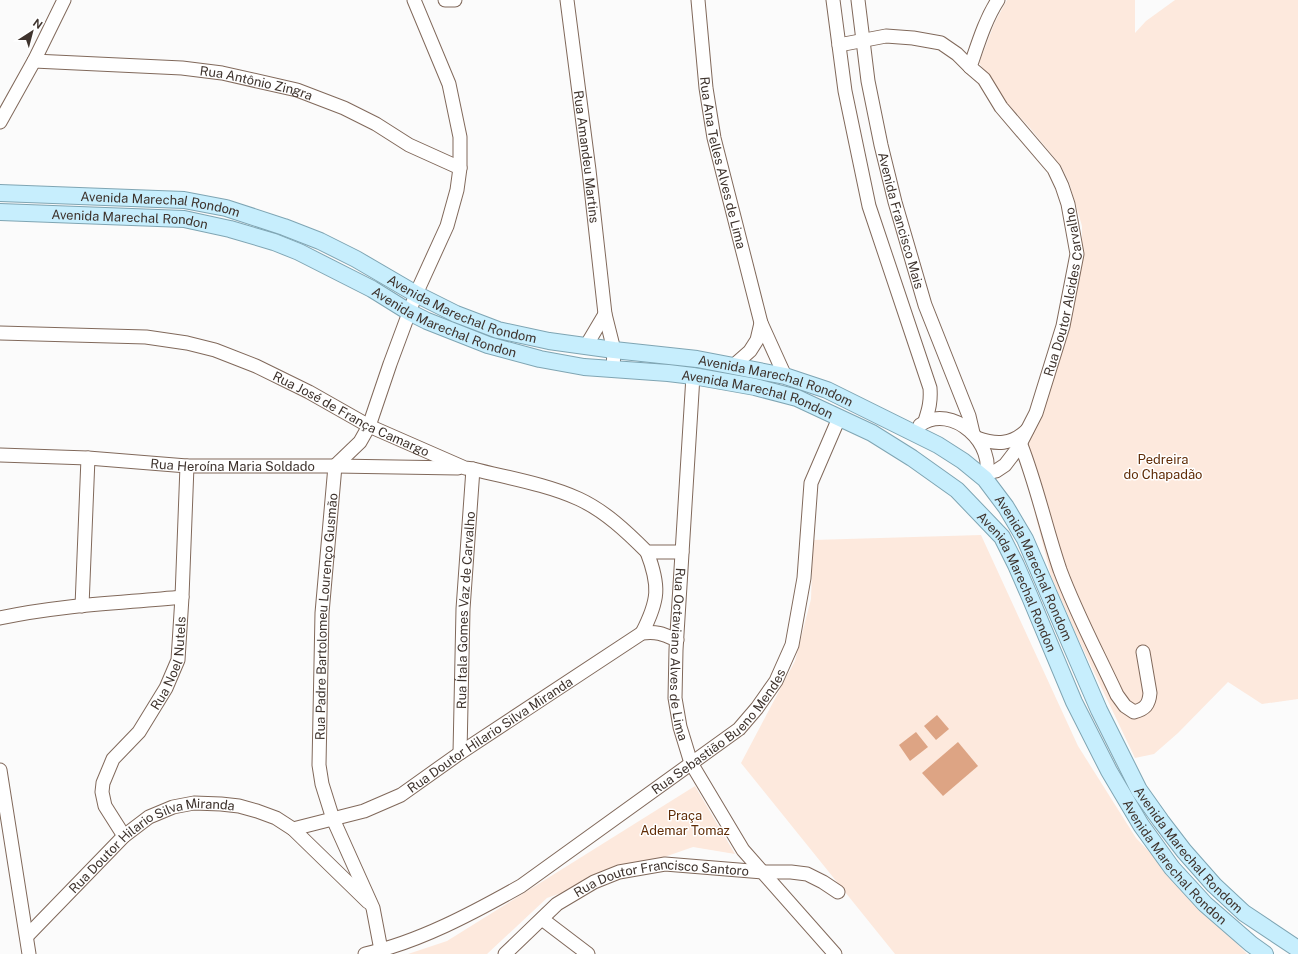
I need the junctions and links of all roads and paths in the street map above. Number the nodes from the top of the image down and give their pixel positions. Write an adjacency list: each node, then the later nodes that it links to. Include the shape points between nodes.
1 (64, 0): 12 (street)
2 (414, 0): 15 (street, via 449,84 460,137)
3 (445, 0): 4 (street)
4 (455, 0)
5 (567, 0): 20 (street, Rua Amandeu Martins)
6 (698, 0): 21 (street, Rua Ana Telles Alves de Lima, via 706,88 714,138)
7 (833, 0): 11 (street, Avenida Francisco Mais)
8 (858, 0): 10 (street, Avenida Francisco Mais)
9 (998, 0): 13 (street)
10 (864, 39): 11 (street, Rua Doutor Alcides Carvalho); 13 (street, Rua Doutor Alcides Carvalho, via 886,36 941,43); 33 (street, Avenida Francisco Mais, via 868,80 895,202 925,305)
11 (839, 45): 31 (street, Avenida Francisco Mais, via 845,91 869,206 930,388 930,408)
12 (34, 61): 14 (street); 15 (street, Rua Antônio Zingra, via 182,68 222,73 298,90 344,108 409,145)
13 (970, 67): 32 (street, Rua Doutor Alcides Carvalho, via 984,79 1001,107 1054,169 1068,204 1073,226 1077,254 1072,281 1062,326 1036,413)
14 (0, 122)
15 (460, 168): 18 (street, via 447,226)
16 (0, 193): 18 (main road, Avenida Marechal Rondom, via 184,200 226,208 320,241)
17 (0, 212): 19 (main road, Avenida Marechal Rondon, via 184,219 230,229 300,252 372,289)
18 (416, 294): 19 (street); 23 (main road, Avenida Marechal Rondom, via 456,314 498,330)
19 (409, 312): 26 (main road, Avenida Marechal Rondon, via 455,333 540,360); 30 (street)
20 (605, 314): 23 (street); 24 (street, Rua Amandeu Martins)
21 (761, 323): 25 (street, Rua Ana Telles Alves de Lima, via 757,340 750,351); 28 (street, Rua Ana Telles Alves de Lima)
22 (0, 333): 30 (street, Rua José de França Camargo, via 146,337 215,350 256,366 309,392)
23 (586, 346): 24 (main road, Avenida Marechal Rondom)
24 (614, 350): 25 (main road, Avenida Marechal Rondom, via 697,359); 26 (street, Rua Amandeu Martins)
25 (733, 366): 28 (main road, Avenida Marechal Rondom)
26 (613, 369): 27 (main road, Avenida Marechal Rondon)
27 (693, 376): 29 (main road, Avenida Marechal Rondon, via 755,387 797,398); 44 (street, Rua Octaviano Alves de Lima)
28 (784, 376): 31 (main road, Avenida Marechal Rondom)
29 (839, 418): 37 (main road, Avenida Marechal Rondon, via 872,433); 52 (street, Rua Sebastião Bueno Mendes, via 811,483 804,578 792,645 776,681 757,708 739,729)
30 (369, 426): 39 (street, via 360,442); 40 (street, Rua José de França Camargo)
31 (920, 427): 33 (street, Rua Doutor Alcides Carvalho, via 936,418 959,424); 37 (main road, via 911,445); 41 (main road, Avenida Marechal Rondom, via 951,453)
32 (1029, 427): 33 (street, Rua Doutor Alcides Carvalho, via 1011,441 999,443 986,441); 34 (street, Rua Doutor Alcides Carvalho)
33 (975, 435): 41 (street, Avenida Francisco Mais, via 987,459)
34 (1021, 445): 41 (street, Rua Doutor Alcides Carvalho, via 1005,465); 50 (street, via 1067,588 1117,695 1125,706 1134,712 1142,710 1150,700)
35 (0, 455): 36 (street, Rua Heroína Maria Soldado)
36 (88, 458): 38 (street, Rua Heroína Maria Soldado); 46 (street)
37 (912, 458): 42 (main road, Avenida Marechal Rondon)
38 (186, 466): 39 (street, Rua Heroína Maria Soldado); 45 (street, Rua Noel Nutels)
39 (335, 466): 40 (street, Rua Heroína Maria Soldado); 54 (street, Rua Padre Bartolomeu Lourenço Gusmão, via 322,613 319,765)
40 (469, 468): 43 (street, Rua José de França Camargo, via 551,489 580,500 607,516); 51 (street, Rua Ítala Gomes Vaz de Carvalho)
41 (986, 476): 42 (main road, via 976,487); 62 (main road, Avenida Marechal Rondom, via 1025,539 1099,710 1139,790 1184,851 1214,885 1244,913)
42 (958, 490): 69 (main road, Avenida Marechal Rondon, via 1002,537 1074,702 1109,771 1141,825 1172,868 1205,904)
43 (647, 552): 44 (street); 48 (street, via 657,588 651,616)
44 (682, 552): 49 (street, Rua Octaviano Alves de Lima)
45 (182, 597): 46 (street); 56 (street, Rua Noel Nutels, via 178,660 166,688 139,732 112,759 103,783 105,806)
46 (82, 606): 47 (street)
47 (0, 618)
48 (642, 633): 49 (street, via 653,631); 51 (street, Rua Doutor Hilario Silva Miranda)
49 (677, 640): 52 (street, Rua Octaviano Alves de Lima, via 675,698 680,728)
50 (1143, 652)
51 (460, 753): 54 (street, Rua Doutor Hilario Silva Miranda, via 401,795 364,811)
52 (691, 763): 57 (street, Rua Octaviano Alves de Lima, via 743,850); 63 (street, Rua Sebastião Bueno Mendes, via 521,886 448,925)
53 (0, 770): 61 (street)
54 (332, 820): 55 (street, Rua Doutor Hilario Silva Miranda); 59 (street, Rua Padre Bartolomeu Lourenço Gusmão)
55 (293, 829): 56 (street, Rua Doutor Hilario Silva Miranda, via 276,818 238,806 194,803 149,816); 59 (street, Rua Doutor Hilario Silva Miranda)
56 (124, 836): 61 (street, Rua Doutor Hilario Silva Miranda)
57 (763, 872): 58 (street, Rua Doutor Francisco Santoro, via 807,874); 60 (street, Rua Doutor Francisco Santoro, via 666,864 620,872 594,882 557,904); 68 (street, Rua Octaviano Alves de Lima)
58 (838, 892)
59 (374, 908): 63 (street, Rua Padre Bartolomeu Lourenço Gusmão)
60 (542, 919): 66 (street, Rua Doutor Francisco Santoro); 67 (street)
61 (27, 936): 64 (street)
62 (1298, 949)
63 (382, 950): 65 (street, Rua Sebastião Bueno Mendes)
64 (29, 954)
65 (365, 954)
66 (505, 954)
67 (588, 954)
68 (835, 954)
69 (1265, 954)

